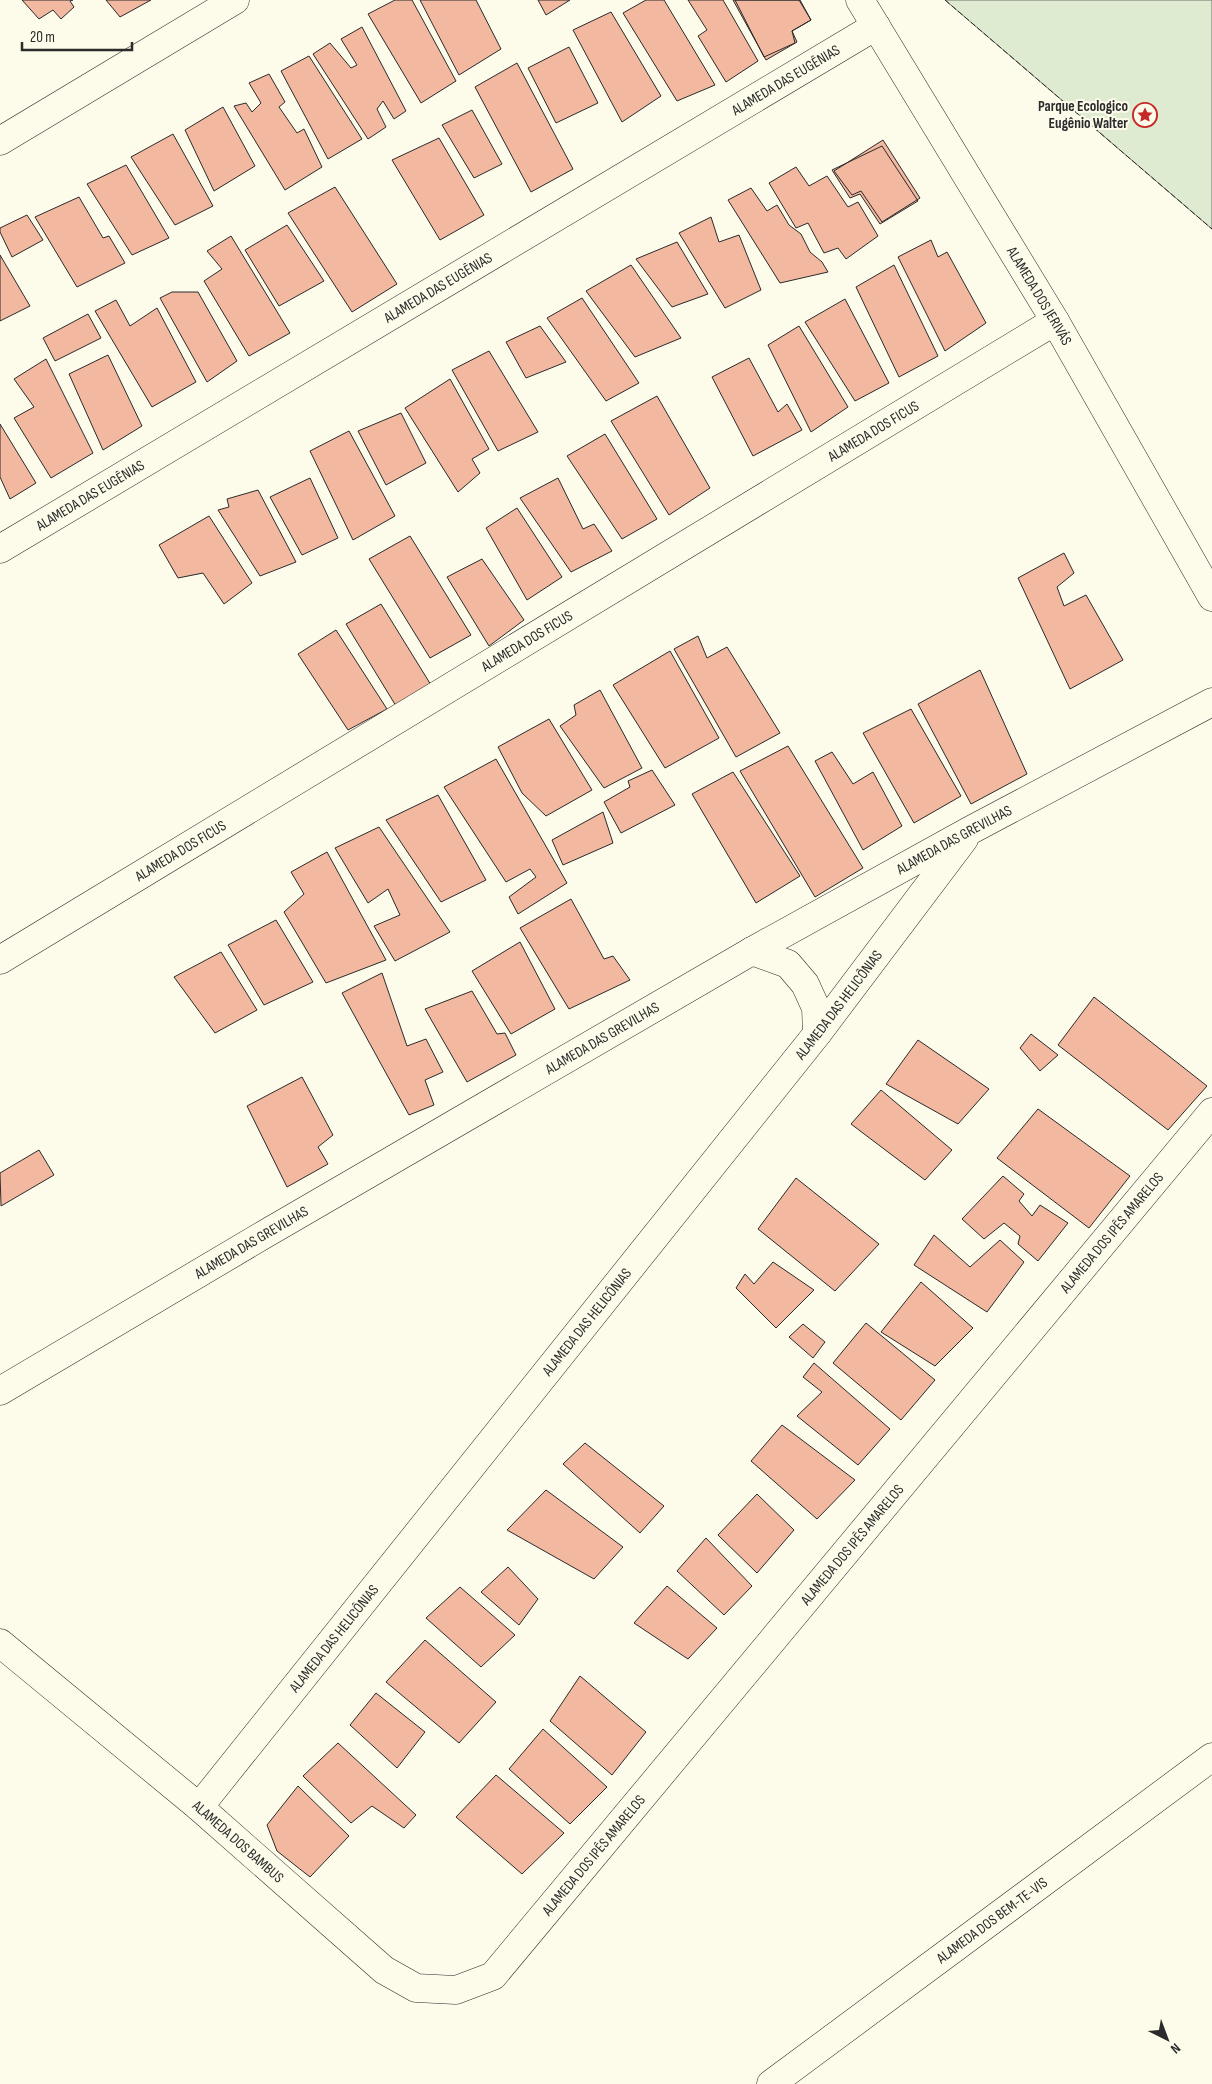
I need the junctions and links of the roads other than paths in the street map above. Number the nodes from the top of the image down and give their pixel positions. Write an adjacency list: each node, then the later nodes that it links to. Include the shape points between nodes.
1 (236, 0): 4 (street)
2 (860, 0): 3 (street, ALAMEDA DOS JERIVÁS)
3 (876, 26): 5 (street, ALAMEDA DOS JERIVÁS); 6 (street, ALAMEDA DAS EUGÊNIAS)
4 (0, 141)
5 (1055, 321): 7 (street, ALAMEDA DOS JERIVÁS); 11 (street, ALAMEDA DOS FICUS)
6 (0, 549)
7 (1212, 597)
8 (1212, 702): 9 (street, ALAMEDA DAS GREVILHAS)
9 (969, 831): 10 (street, ALAMEDA DAS GREVILHAS); 12 (street, ALAMEDA DAS HELICÔNIAS)
10 (752, 951): 12 (street, via 788,964 805,984 816,1008); 14 (street, ALAMEDA DAS GREVILHAS)
11 (0, 960)
12 (816, 1034): 17 (street, ALAMEDA DAS HELICÔNIAS)
13 (1212, 1112): 18 (street, ALAMEDA DOS IPÊS AMARELOS)
14 (0, 1391)
15 (0, 1642): 17 (street, ALAMEDA DOS BAMBUS)
16 (1212, 1757): 19 (street, ALAMEDA DOS BEM-TE-VIS)
17 (198, 1807): 18 (street, ALAMEDA DOS BAMBUS, via 384,1970 416,1988 456,1990)
18 (493, 1976)
19 (771, 2084)

